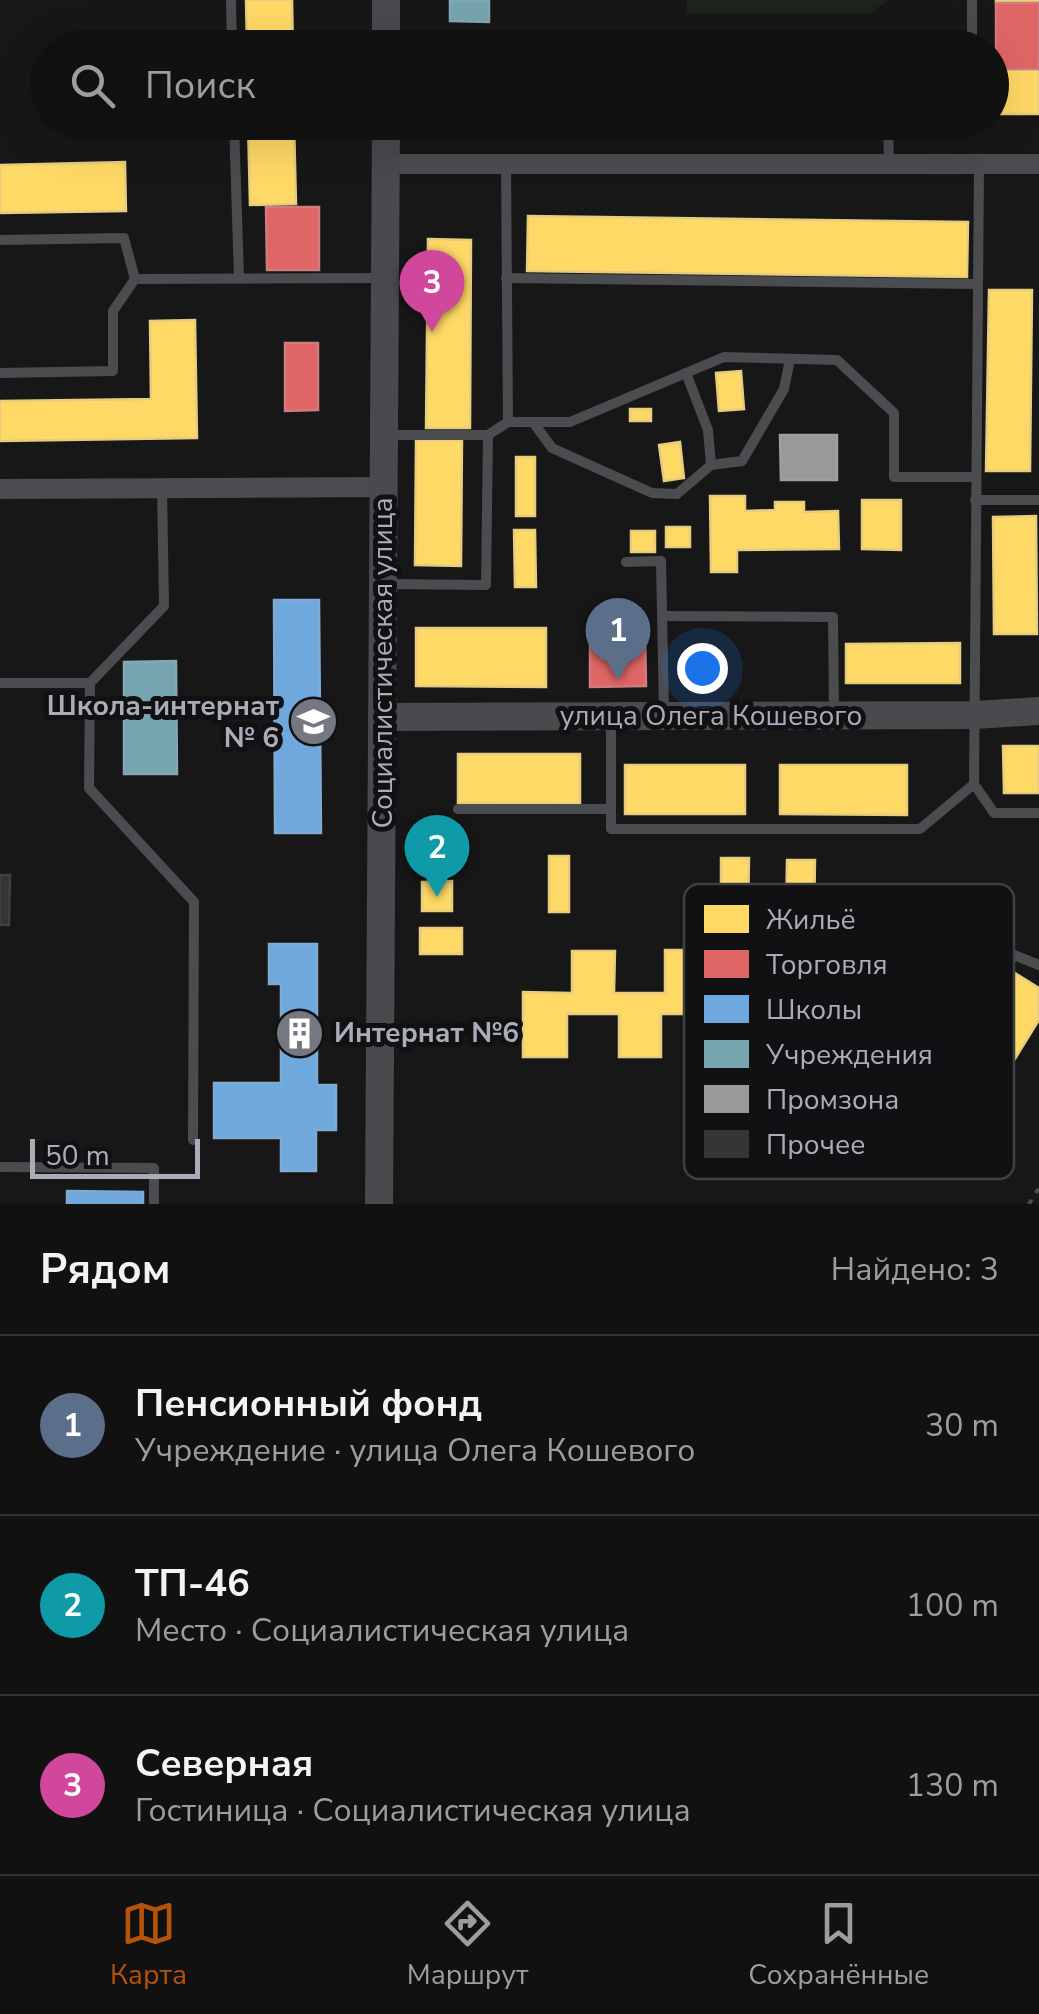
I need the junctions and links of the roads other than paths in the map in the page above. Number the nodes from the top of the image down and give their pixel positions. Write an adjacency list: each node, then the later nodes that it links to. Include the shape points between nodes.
1 (231, 0): 4 (lane)
2 (386, 0): 5 (main road)
3 (972, 0): 6 (lane)
4 (232, 30)
5 (386, 30)
6 (972, 30)
7 (235, 140): 16 (lane)
8 (386, 140): 10 (main road, Социалистическая улица)
9 (888, 140): 13 (lane)
10 (386, 164): 11 (street); 17 (main road, Социалистическая улица)
11 (506, 164): 13 (street); 18 (lane)
12 (1039, 164): 14 (street)
13 (888, 166): 14 (street)
14 (979, 166): 20 (lane)
15 (0, 240): 19 (lane, via 124,238)
16 (239, 278): 17 (lane); 19 (lane)
17 (384, 278): 26 (main road, Социалистическая улица)
18 (506, 278): 20 (lane); 24 (lane)
19 (134, 279): 22 (lane, via 113,311 113,371)
20 (977, 284): 29 (lane)
21 (790, 359): 23 (lane, via 724,358); 28 (lane, via 784,389 742,461); 29 (lane, via 836,360 894,414 894,477)
22 (0, 373)
23 (686, 373): 25 (lane, via 570,422); 28 (lane, via 708,430)
24 (508, 422): 25 (lane); 27 (lane)
25 (532, 422): 28 (lane, via 552,448 652,493 677,494)
26 (384, 435): 27 (lane); 30 (main road, Социалистическая улица)
27 (488, 435): 36 (lane, via 486,585)
28 (711, 465)
29 (975, 477): 33 (lane)
30 (384, 487): 31 (street); 36 (main road, Социалистическая улица)
31 (162, 488): 32 (street); 39 (lane, via 164,606)
32 (0, 489)
33 (975, 500): 34 (lane); 41 (lane)
34 (1039, 500)
35 (626, 562): 37 (lane, via 661,562)
36 (383, 584): 45 (main road, Социалистическая улица)
37 (662, 616): 43 (lane); 44 (lane, via 833,617)
38 (0, 683): 39 (lane)
39 (90, 683): 52 (lane, via 89,788 194,902)
40 (1039, 711): 41 (main road, улица Олега Кошевого)
41 (975, 715): 44 (main road, улица Олега Кошевого); 46 (lane)
42 (611, 716): 43 (main road, улица Олега Кошевого); 45 (main road, улица Олега Кошевого); 48 (lane)
43 (664, 716): 44 (main road, улица Олега Кошевого)
44 (834, 716)
45 (382, 717): 55 (main road, Социалистическая улица)
46 (974, 784): 48 (lane, via 920,828 612,828); 49 (lane, via 994,812)
47 (458, 809): 48 (lane)
48 (611, 809)
49 (1039, 812)
50 (1014, 955): 51 (lane)
51 (1039, 965)
52 (193, 1140)
53 (0, 1167): 54 (lane, via 154,1168)
54 (154, 1204)
55 (380, 1204)

